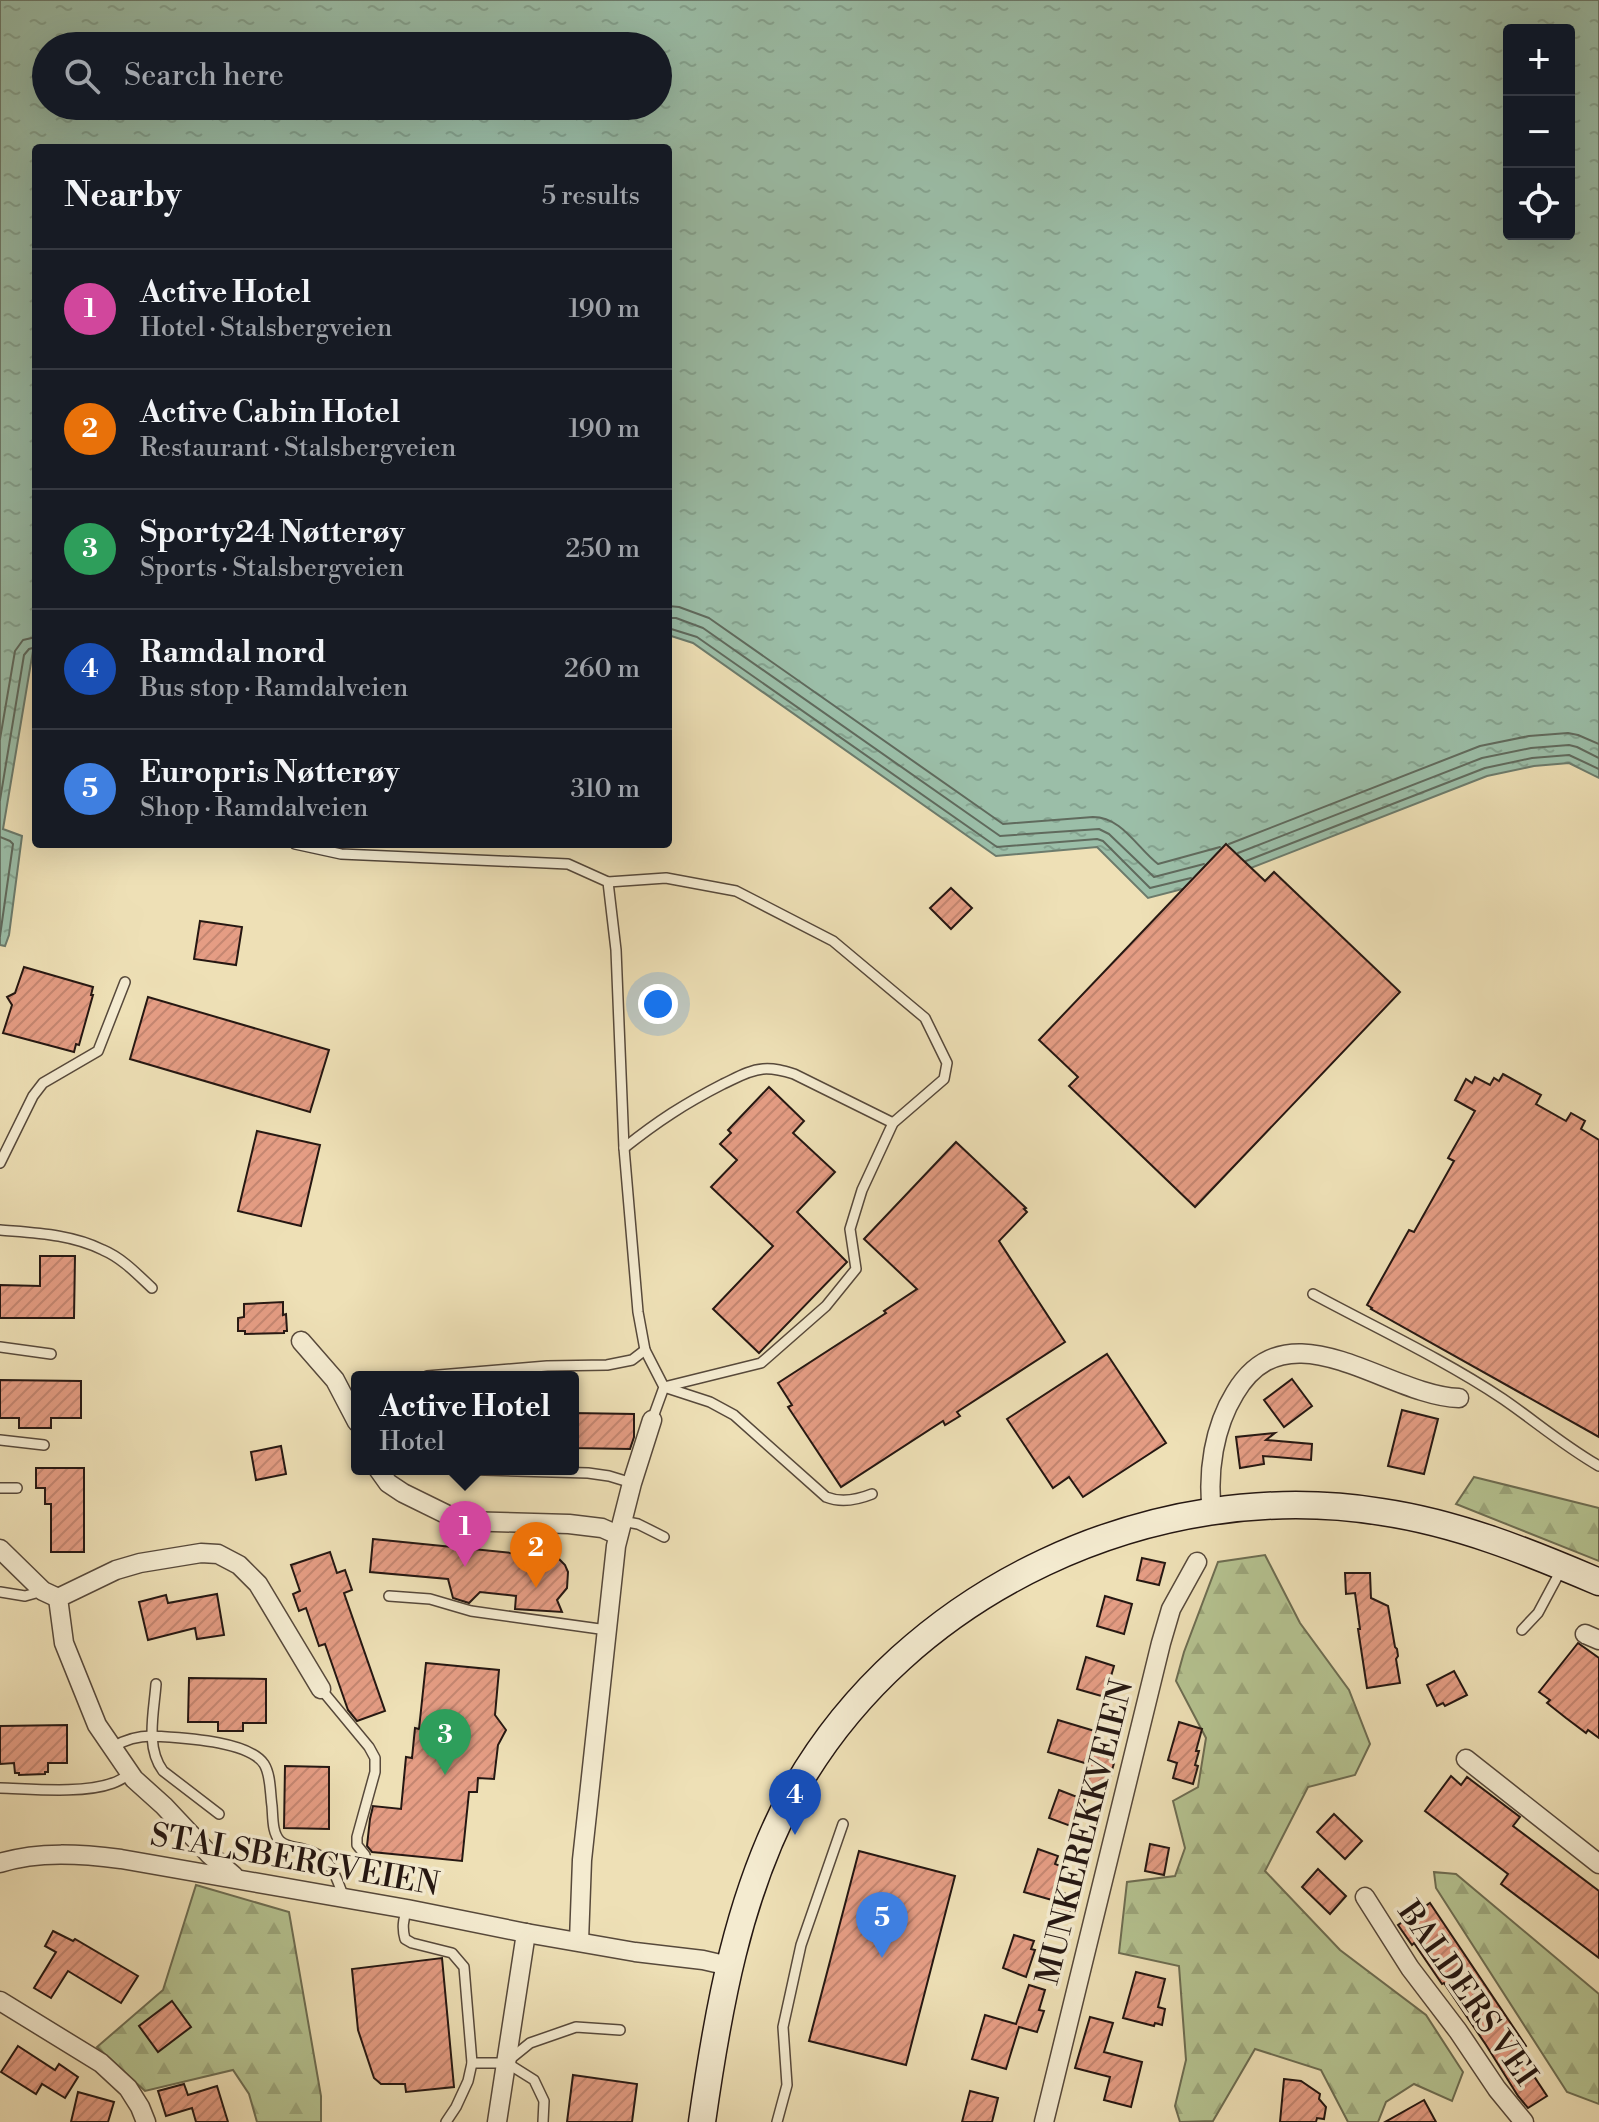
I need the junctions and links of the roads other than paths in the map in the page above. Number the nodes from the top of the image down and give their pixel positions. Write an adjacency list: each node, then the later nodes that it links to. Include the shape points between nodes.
1 (313, 848): 2 (lane, via 341,854 568,864)
2 (608, 882): 4 (lane, via 666,878 736,891 833,941 925,1018 947,1063 944,1079); 5 (lane)
3 (125, 982): 6 (lane, via 98,1051 43,1083)
4 (893, 1123): 5 (lane, via 794,1074 762,1069 691,1100); 15 (lane, via 850,1229 856,1269 826,1306 761,1363)
5 (624, 1148): 12 (lane)
6 (0, 1163)
7 (0, 1230): 8 (lane, via 59,1235 103,1250)
8 (152, 1288)
9 (1313, 1294): 21 (lane, via 1468,1377)
10 (301, 1341): 17 (street, via 335,1380)
11 (0, 1347): 13 (lane)
12 (645, 1350): 14 (lane, via 632,1360 607,1365); 15 (lane)
13 (51, 1354)
14 (487, 1371)
15 (664, 1387): 18 (lane); 27 (lane, via 734,1415 826,1497 836,1501)
16 (1459, 1398): 28 (street, via 1312,1353 1273,1358 1244,1378 1226,1406 1210,1474)
17 (351, 1411)
18 (652, 1420): 24 (street)
19 (0, 1440): 20 (lane)
20 (44, 1445)
21 (1599, 1466)
22 (579, 1473): 24 (lane)
23 (382, 1475): 29 (street, via 403,1493 460,1521)
24 (632, 1483): 29 (street)
25 (0, 1488): 26 (lane)
26 (17, 1488)
27 (872, 1494)
28 (1212, 1512): 33 (main road, via 1274,1506 1381,1511 1462,1530); 58 (main road, via 1143,1526 1024,1572 955,1614 906,1654 859,1701 794,1792 751,1889)
29 (620, 1528): 30 (lane, via 638,1524); 38 (street)
30 (664, 1537)
31 (0, 1549): 36 (street)
32 (1197, 1562): 69 (street, MUNKEREKKVEIEN, via 1171,1609 1161,1643)
33 (1563, 1567): 34 (main road); 39 (lane, via 1538,1613)
34 (1599, 1582)
35 (0, 1592): 36 (lane)
36 (50, 1594): 41 (street, via 140,1563 218,1554 258,1584); 43 (street, via 97,1725)
37 (389, 1596): 38 (lane)
38 (607, 1630): 57 (street, via 582,1860)
39 (1522, 1630)
40 (156, 1684): 42 (lane)
41 (321, 1689): 49 (lane, via 375,1758 357,1837)
42 (152, 1736): 43 (lane); 47 (lane, via 163,1771); 54 (lane, via 233,1746 263,1762 278,1839 325,1858)
43 (112, 1748): 45 (street)
44 (1466, 1759): 51 (street)
45 (130, 1774): 46 (lane, via 114,1783 65,1790); 52 (street)
46 (0, 1788)
47 (219, 1814)
48 (843, 1824): 68 (lane, via 801,1945 783,2027 787,2085)
49 (365, 1855)
50 (3, 1858): 52 (street, STALSBERGVEIEN, via 86,1855)
51 (1599, 1864)
52 (237, 1878): 54 (street, STALSBERGVEIEN)
53 (1365, 1897): 70 (street, BALDERS VEI, via 1410,1968)
54 (344, 1898): 55 (street, STALSBERGVEIEN)
55 (407, 1909): 56 (street, STALSBERGVEIEN); 61 (lane, via 405,1939 452,1953 464,1967)
56 (526, 1933): 57 (street, STALSBERGVEIEN); 62 (street)
57 (579, 1941): 58 (street, STALSBERGVEIEN)
58 (729, 1966): 67 (main road)
59 (0, 2001): 63 (street, via 101,2063 128,2088)
60 (620, 2030): 62 (lane, via 576,2027 530,2043)
61 (472, 2063): 62 (lane); 64 (lane)
62 (507, 2063): 65 (street); 66 (lane, via 534,2080 544,2101)
63 (146, 2122)
64 (446, 2122)
65 (497, 2122)
66 (543, 2122)
67 (702, 2122)
68 (777, 2122)
69 (1044, 2122)
70 (1524, 2122)

